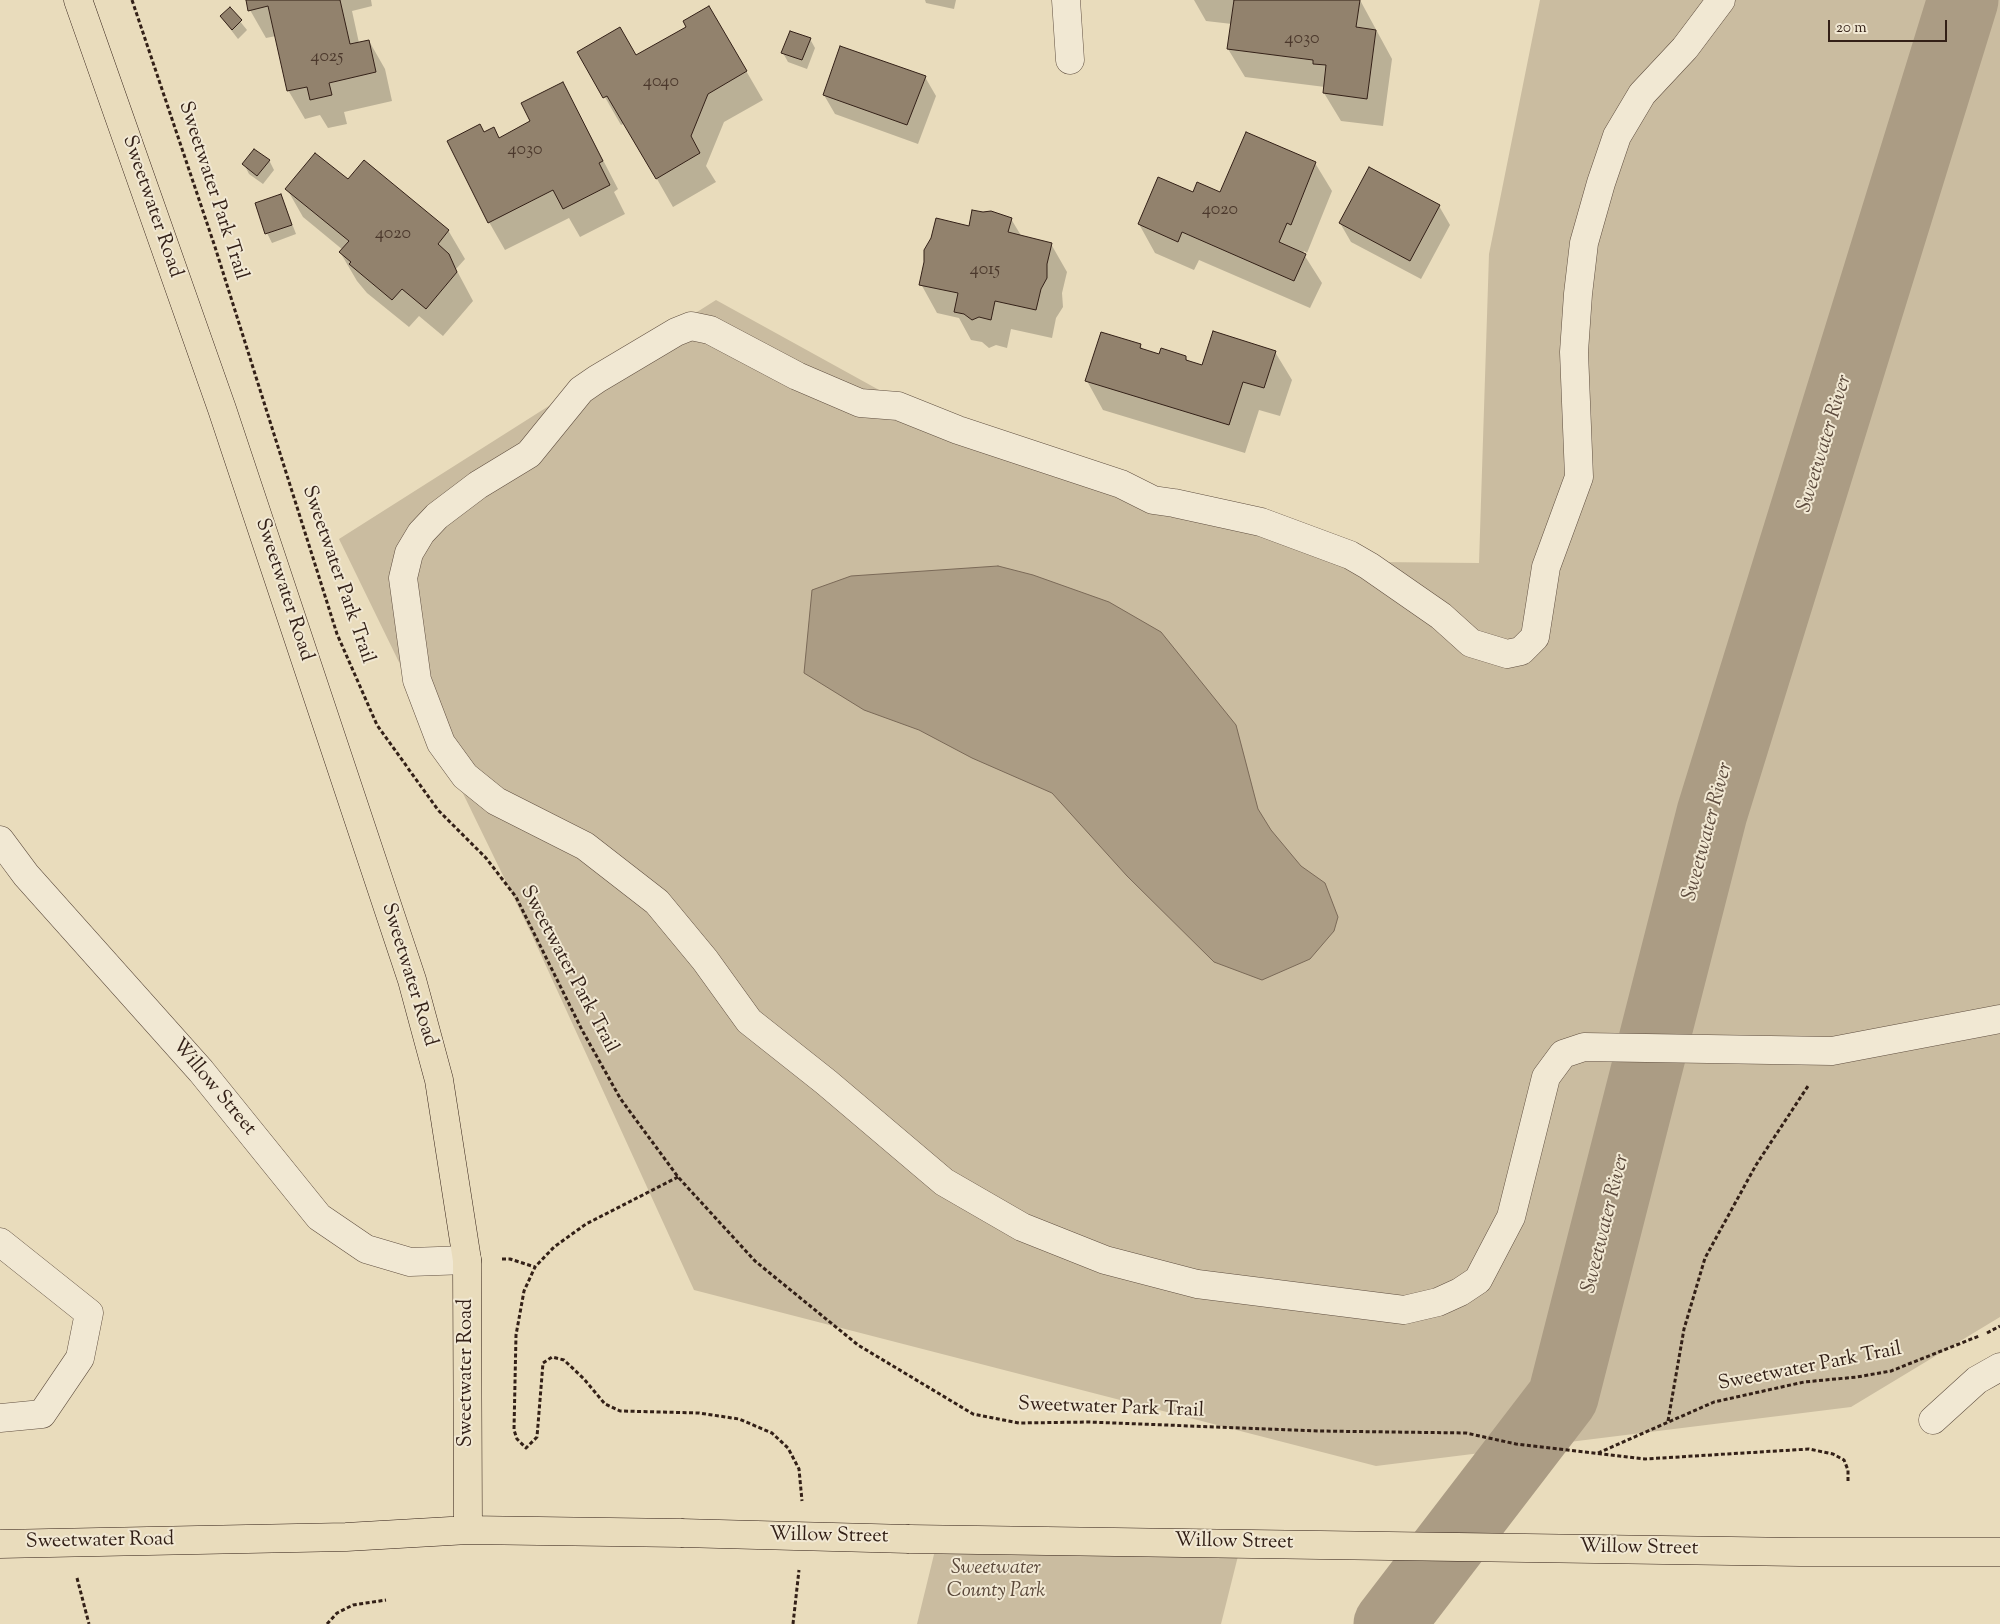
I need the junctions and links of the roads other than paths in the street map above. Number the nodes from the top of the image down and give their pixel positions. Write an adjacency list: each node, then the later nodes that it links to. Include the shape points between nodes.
1 (78, 0): 8 (main road, Sweetwater Road, via 222,409 412,980 439,1080)
2 (1066, 0): 4 (street)
3 (1721, 0): 6 (street, via 1685,48 1642,94 1617,136 1601,183 1584,243 1574,352 1579,477 1546,567 1535,637 1521,651 1507,654 1471,643 1433,611 1350,555 1261,522 1153,500 1121,484 958,430 898,406 860,403 797,376 710,330 692,326 676,332 581,390 529,454 478,485 420,533 409,553 404,578 416,680 441,743 465,776 496,800 585,846 657,902 749,1021 944,1182 1022,1227 1105,1260 1197,1284 1404,1310 1438,1302 1460,1292 1478,1280 1511,1217 1546,1077 1563,1054 1584,1047 1832,1051)
4 (1070, 60)
5 (0, 840): 8 (street, Willow Street, via 26,875 202,1072 319,1217 366,1249 410,1262)
6 (2000, 1019)
7 (0, 1242): 10 (street, via 89,1313 80,1358 42,1414)
8 (467, 1260): 12 (main road, Sweetwater Road)
9 (2000, 1367): 11 (street, via 1977,1380)
10 (0, 1418)
11 (1933, 1420)
12 (468, 1530): 13 (main road, Sweetwater Road, via 346,1537); 14 (main road, Willow Street, bridge, via 1800,1552)
13 (0, 1544)
14 (2000, 1552)

